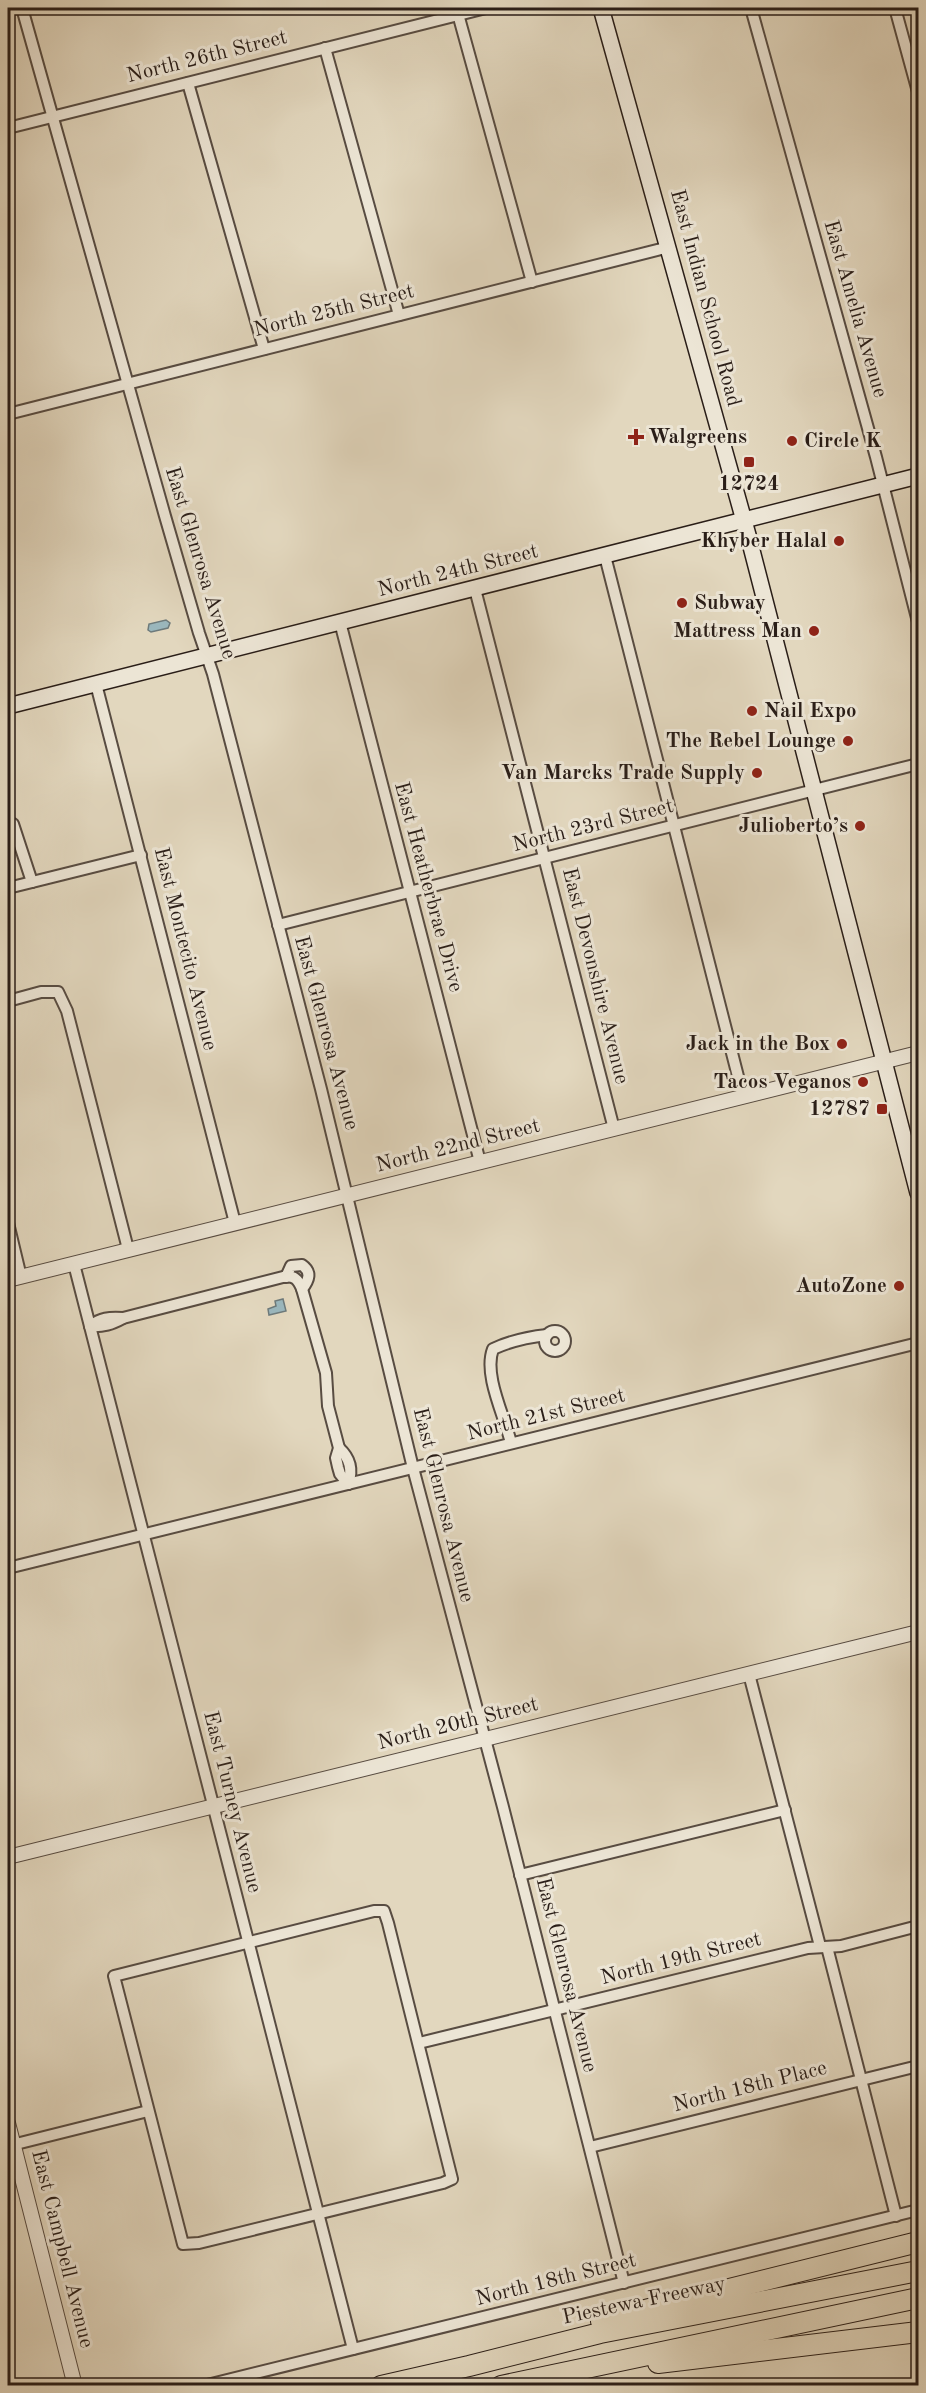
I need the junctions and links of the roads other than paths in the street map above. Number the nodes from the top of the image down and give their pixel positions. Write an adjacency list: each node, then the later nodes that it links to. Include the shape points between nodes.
1 (22, 8): 10 (street, East Glenrosa Avenue)
2 (486, 8): 6 (street, North 26th Street)
3 (601, 8): 12 (main road, East Indian School Road)
4 (751, 8): 19 (street, East Amelia Avenue)
5 (895, 8): 9 (street)
6 (458, 14): 7 (street, North 26th Street); 13 (street)
7 (325, 48): 8 (street, North 26th Street); 14 (street)
8 (188, 83): 10 (street, North 26th Street); 15 (street)
9 (918, 92)
10 (53, 116): 11 (street, North 26th Street); 16 (street, East Glenrosa Avenue)
11 (8, 128)
12 (669, 248): 13 (street, North 25th Street); 20 (main road, East Indian School Road)
13 (532, 282): 14 (street, North 25th Street)
14 (399, 315): 15 (street, North 25th Street)
15 (264, 349): 16 (street, North 25th Street)
16 (128, 385): 17 (street, North 25th Street); 25 (street, East Glenrosa Avenue)
17 (8, 414)
18 (918, 476): 19 (main road, North 24th Street)
19 (882, 485): 20 (main road, North 24th Street); 24 (street, East Amelia Avenue)
20 (744, 520): 21 (main road, North 24th Street); 29 (main road, East Indian School Road)
21 (605, 556): 22 (main road, North 24th Street); 31 (street)
22 (475, 589): 23 (main road, North 24th Street); 33 (street, East Devonshire Avenue)
23 (340, 622): 25 (main road, North 24th Street); 36 (street, East Heatherbrae Drive)
24 (918, 622)
25 (208, 655): 26 (main road, North 24th Street); 37 (street, East Glenrosa Avenue)
26 (96, 684): 27 (main road, North 24th Street); 32 (street, East Montecito Avenue)
27 (8, 706)
28 (918, 764): 29 (street, North 23rd Street)
29 (814, 789): 31 (street, North 23rd Street); 40 (main road, East Indian School Road)
30 (13, 824): 34 (street)
31 (675, 826): 33 (street, North 23rd Street); 41 (street)
32 (141, 855): 34 (street); 47 (street, East Montecito Avenue)
33 (544, 858): 36 (street, North 23rd Street); 42 (street, East Devonshire Avenue)
34 (32, 882): 35 (street)
35 (8, 888)
36 (409, 892): 37 (street, North 23rd Street); 43 (street, East Heatherbrae Drive)
37 (278, 925): 45 (street, East Glenrosa Avenue)
38 (8, 1001): 48 (street, via 41,992 58,992 67,1011)
39 (918, 1053): 40 (street, North 22nd Street)
40 (885, 1061): 41 (street, North 22nd Street); 44 (main road, East Indian School Road)
41 (743, 1096): 42 (street, North 22nd Street)
42 (614, 1129): 43 (street, North 22nd Street)
43 (480, 1162): 45 (street, North 22nd Street)
44 (918, 1193)
45 (345, 1195): 47 (street, North 22nd Street); 55 (street, East Glenrosa Avenue)
46 (8, 1223): 50 (street)
47 (235, 1223): 48 (street, North 22nd Street)
48 (128, 1249): 49 (street, North 22nd Street)
49 (74, 1264): 50 (street, North 22nd Street); 51 (street, East Turney Avenue)
50 (14, 1278)
51 (90, 1326): 56 (street, via 100,1319 123,1318 286,1276 296,1278 326,1373 328,1406 339,1448 336,1458 340,1474); 57 (street, East Turney Avenue)
52 (548, 1335): 54 (street, via 499,1346 490,1357 489,1368)
53 (918, 1343): 54 (street, North 21st Street)
54 (511, 1443): 55 (street, North 21st Street)
55 (413, 1468): 56 (street, North 21st Street); 61 (street, East Glenrosa Avenue)
56 (348, 1484): 57 (street, North 21st Street)
57 (144, 1536): 58 (street, North 21st Street); 62 (street, East Turney Avenue)
58 (8, 1569)
59 (918, 1632): 60 (street, North 20th Street)
60 (749, 1674): 61 (street, North 20th Street); 63 (street)
61 (485, 1739): 62 (street, North 20th Street); 65 (street, East Glenrosa Avenue)
62 (213, 1806): 64 (street, North 20th Street); 67 (street, East Turney Avenue)
63 (785, 1810): 65 (street); 68 (street)
64 (8, 1857)
65 (520, 1875): 69 (street, East Glenrosa Avenue)
66 (918, 1926): 68 (street, North 19th Street, via 841,1946)
67 (248, 1942): 70 (street, via 384,1911); 73 (street, via 114,1976); 78 (street, East Turney Avenue)
68 (823, 1946): 69 (street, North 19th Street); 72 (street)
69 (555, 2010): 70 (street, North 19th Street); 76 (street, East Glenrosa Avenue)
70 (419, 2043): 78 (street, via 452,2179)
71 (918, 2066): 72 (street, North 18th Place)
72 (861, 2080): 76 (street, North 18th Place); 79 (street)
73 (148, 2111): 75 (street); 78 (street, via 183,2244)
74 (8, 2123): 75 (street, East Campbell Avenue)
75 (10, 2145): 87 (street, East Campbell Avenue)
76 (590, 2147): 82 (street, East Glenrosa Avenue)
77 (918, 2210): 79 (street, North 18th Street)
78 (318, 2213): 85 (street, East Turney Avenue)
79 (896, 2216): 82 (street, North 18th Street)
80 (918, 2242): 86 (highway, via 674,2301 477,2354)
81 (918, 2271): 86 (highway, Piestewa Freeway, via 600,2333)
82 (624, 2283): 85 (street, North 18th Street)
83 (918, 2298): 89 (highway)
84 (918, 2332): 90 (highway, via 648,2364)
85 (353, 2349): 88 (street, North 18th Street)
86 (388, 2384)
87 (75, 2385)
88 (203, 2385)
89 (501, 2385)
90 (553, 2385)

